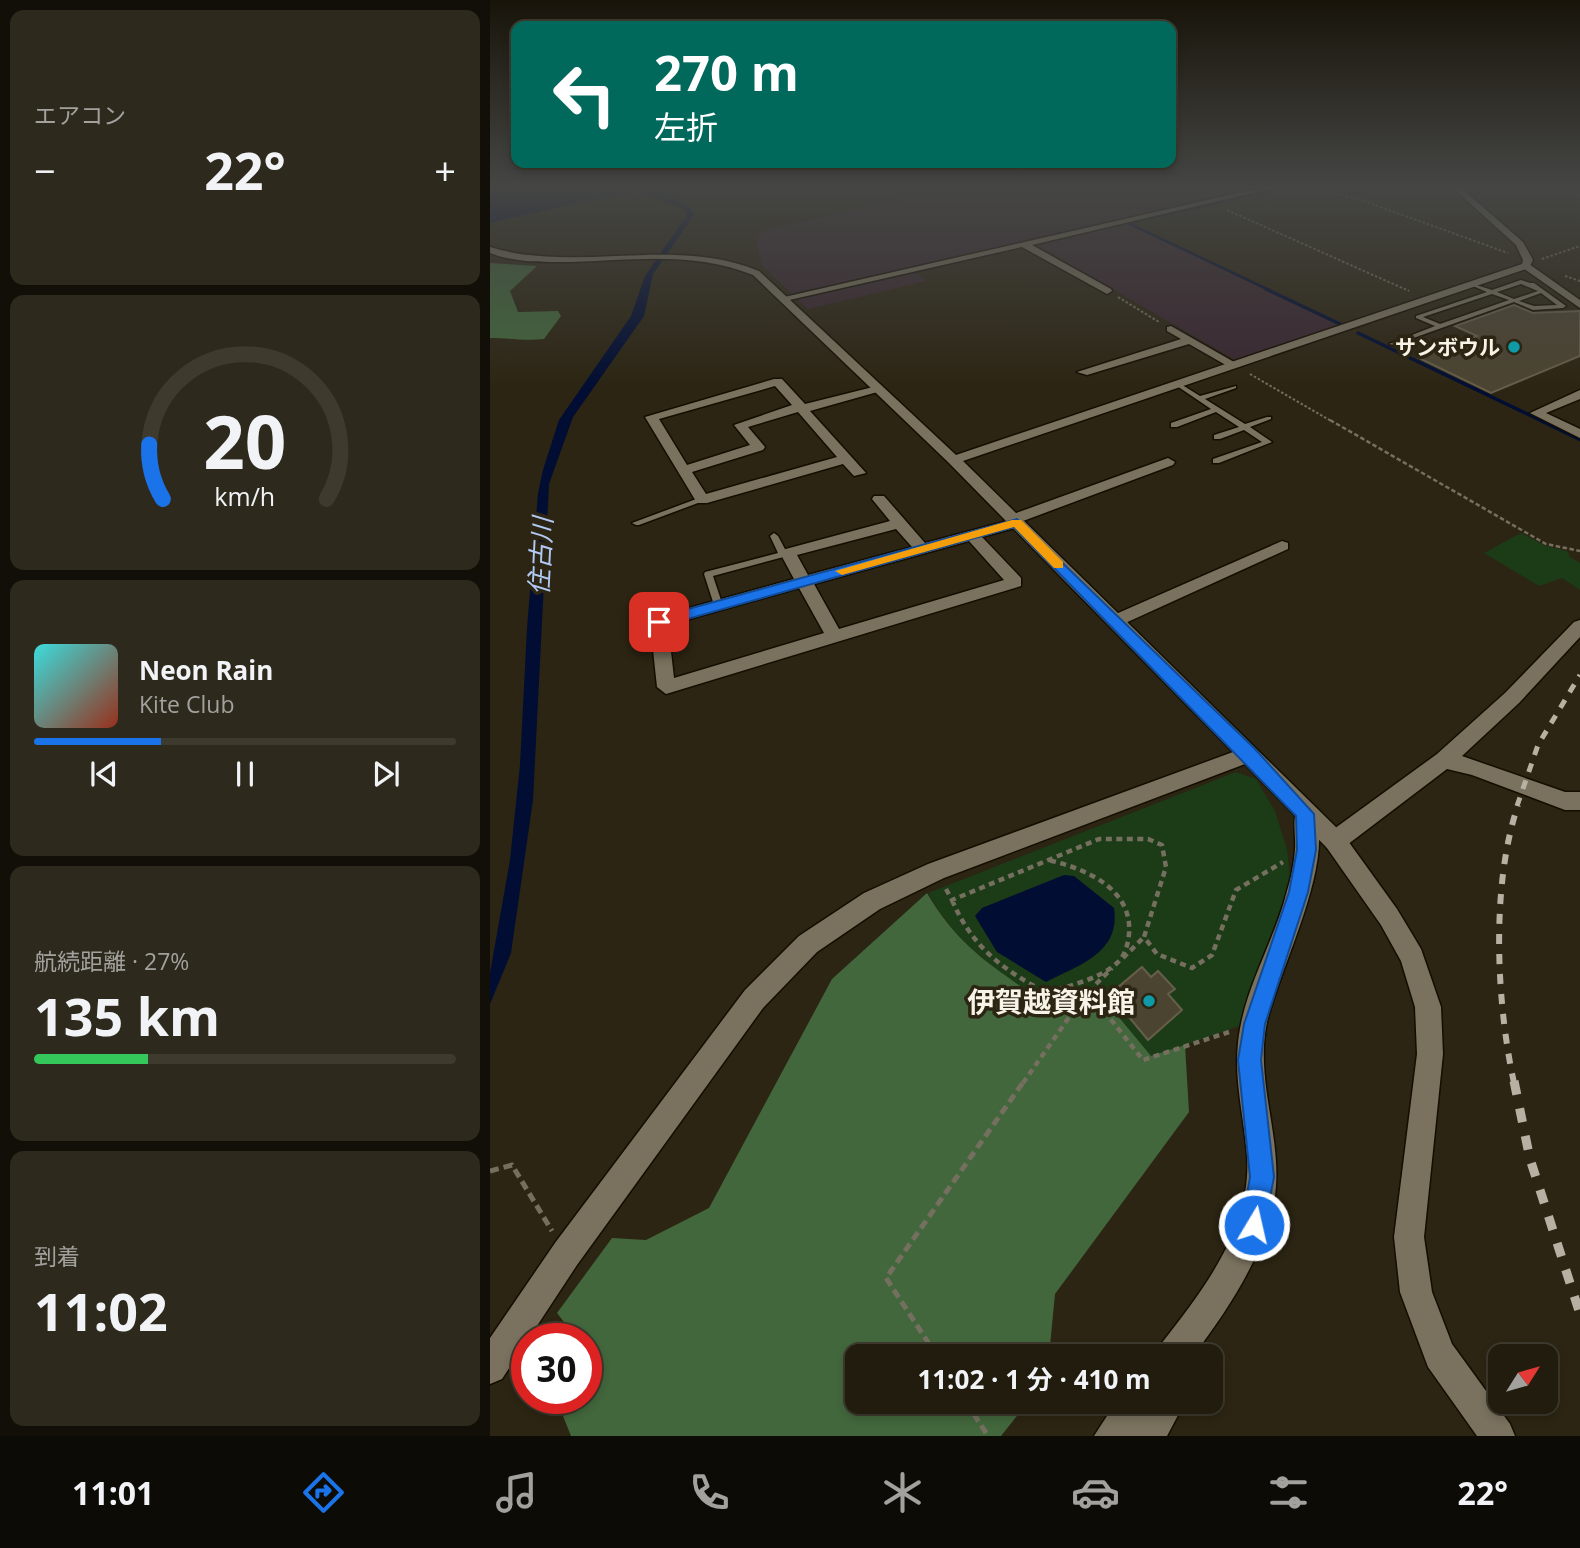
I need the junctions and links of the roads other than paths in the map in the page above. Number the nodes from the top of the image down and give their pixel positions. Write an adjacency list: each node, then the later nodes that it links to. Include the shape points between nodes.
1 (504, 254): 5 (street, via 518,258)
2 (980, 254): 13 (street)
3 (1042, 254): 11 (street)
4 (1524, 254): 7 (street)
5 (634, 258): 6 (street)
6 (687, 258): 13 (street, via 740,264)
7 (1527, 263): 9 (street); 15 (street)
8 (1531, 284): 10 (lane)
9 (1475, 285): 12 (lane); 20 (street)
10 (1540, 290): 12 (lane, via 1521,282); 14 (lane); 14 (lane, via 1563,306 1533,308)
11 (1107, 291)
12 (1493, 292): 14 (lane); 16 (lane, via 1418,317)
13 (785, 298): 24 (street)
14 (1515, 301): 16 (lane)
15 (1580, 305)
16 (1440, 326): 19 (lane)
17 (1171, 329): 18 (street)
18 (1189, 340): 20 (street); 21 (street)
19 (1392, 344)
20 (1235, 366): 22 (street)
21 (1083, 372)
22 (1179, 385): 26 (lane); 35 (street)
23 (1234, 387): 26 (lane)
24 (877, 388): 27 (street); 35 (street)
25 (1580, 394): 32 (street, via 1536,413)
26 (1200, 398): 28 (lane)
27 (801, 408): 34 (street); 38 (street, via 740,425 758,447); 38 (street, via 778,382 652,417)
28 (1217, 409): 30 (lane); 31 (lane)
29 (1269, 418): 31 (lane)
30 (1174, 425)
31 (1245, 427): 33 (lane); 36 (lane, via 1268,442)
32 (1580, 435)
33 (1217, 437)
34 (845, 459): 39 (street); 41 (street)
35 (954, 460): 42 (street)
36 (1216, 461)
37 (1168, 463): 42 (street)
38 (684, 470): 41 (street)
39 (859, 473)
40 (879, 499): 44 (street)
41 (702, 500): 43 (lane)
42 (1015, 521): 45 (street); 52 (street)
43 (636, 523)
44 (900, 523): 48 (street); 49 (street)
45 (972, 535): 48 (street); 54 (street, via 1015,582)
46 (774, 536): 49 (lane)
47 (1282, 546): 52 (street)
48 (922, 549): 50 (street)
49 (786, 554): 50 (street); 51 (lane, via 708,574)
50 (804, 582): 51 (street); 54 (street)
51 (718, 606): 54 (street, via 659,622 666,687)
52 (1115, 621): 55 (street)
53 (1580, 626): 56 (street, via 1512,698)
54 (834, 636)
55 (1249, 754): 58 (street); 61 (street, via 936,870 872,901 808,944 754,999 566,1254)
56 (1444, 760): 57 (street, via 1565,801); 59 (street)
57 (1580, 801)
58 (1305, 814): 59 (street); 60 (street, via 1307,850 1298,892 1254,1024 1250,1060 1262,1177 1254,1225)
59 (1335, 841): 66 (street, via 1412,957 1428,1007 1430,1054 1409,1237 1416,1292 1440,1355)
60 (1186, 1344)
61 (490, 1367)
62 (1128, 1414): 64 (street)
63 (1161, 1414): 65 (street)
64 (1111, 1436)
65 (1148, 1436)
66 (1498, 1436)

